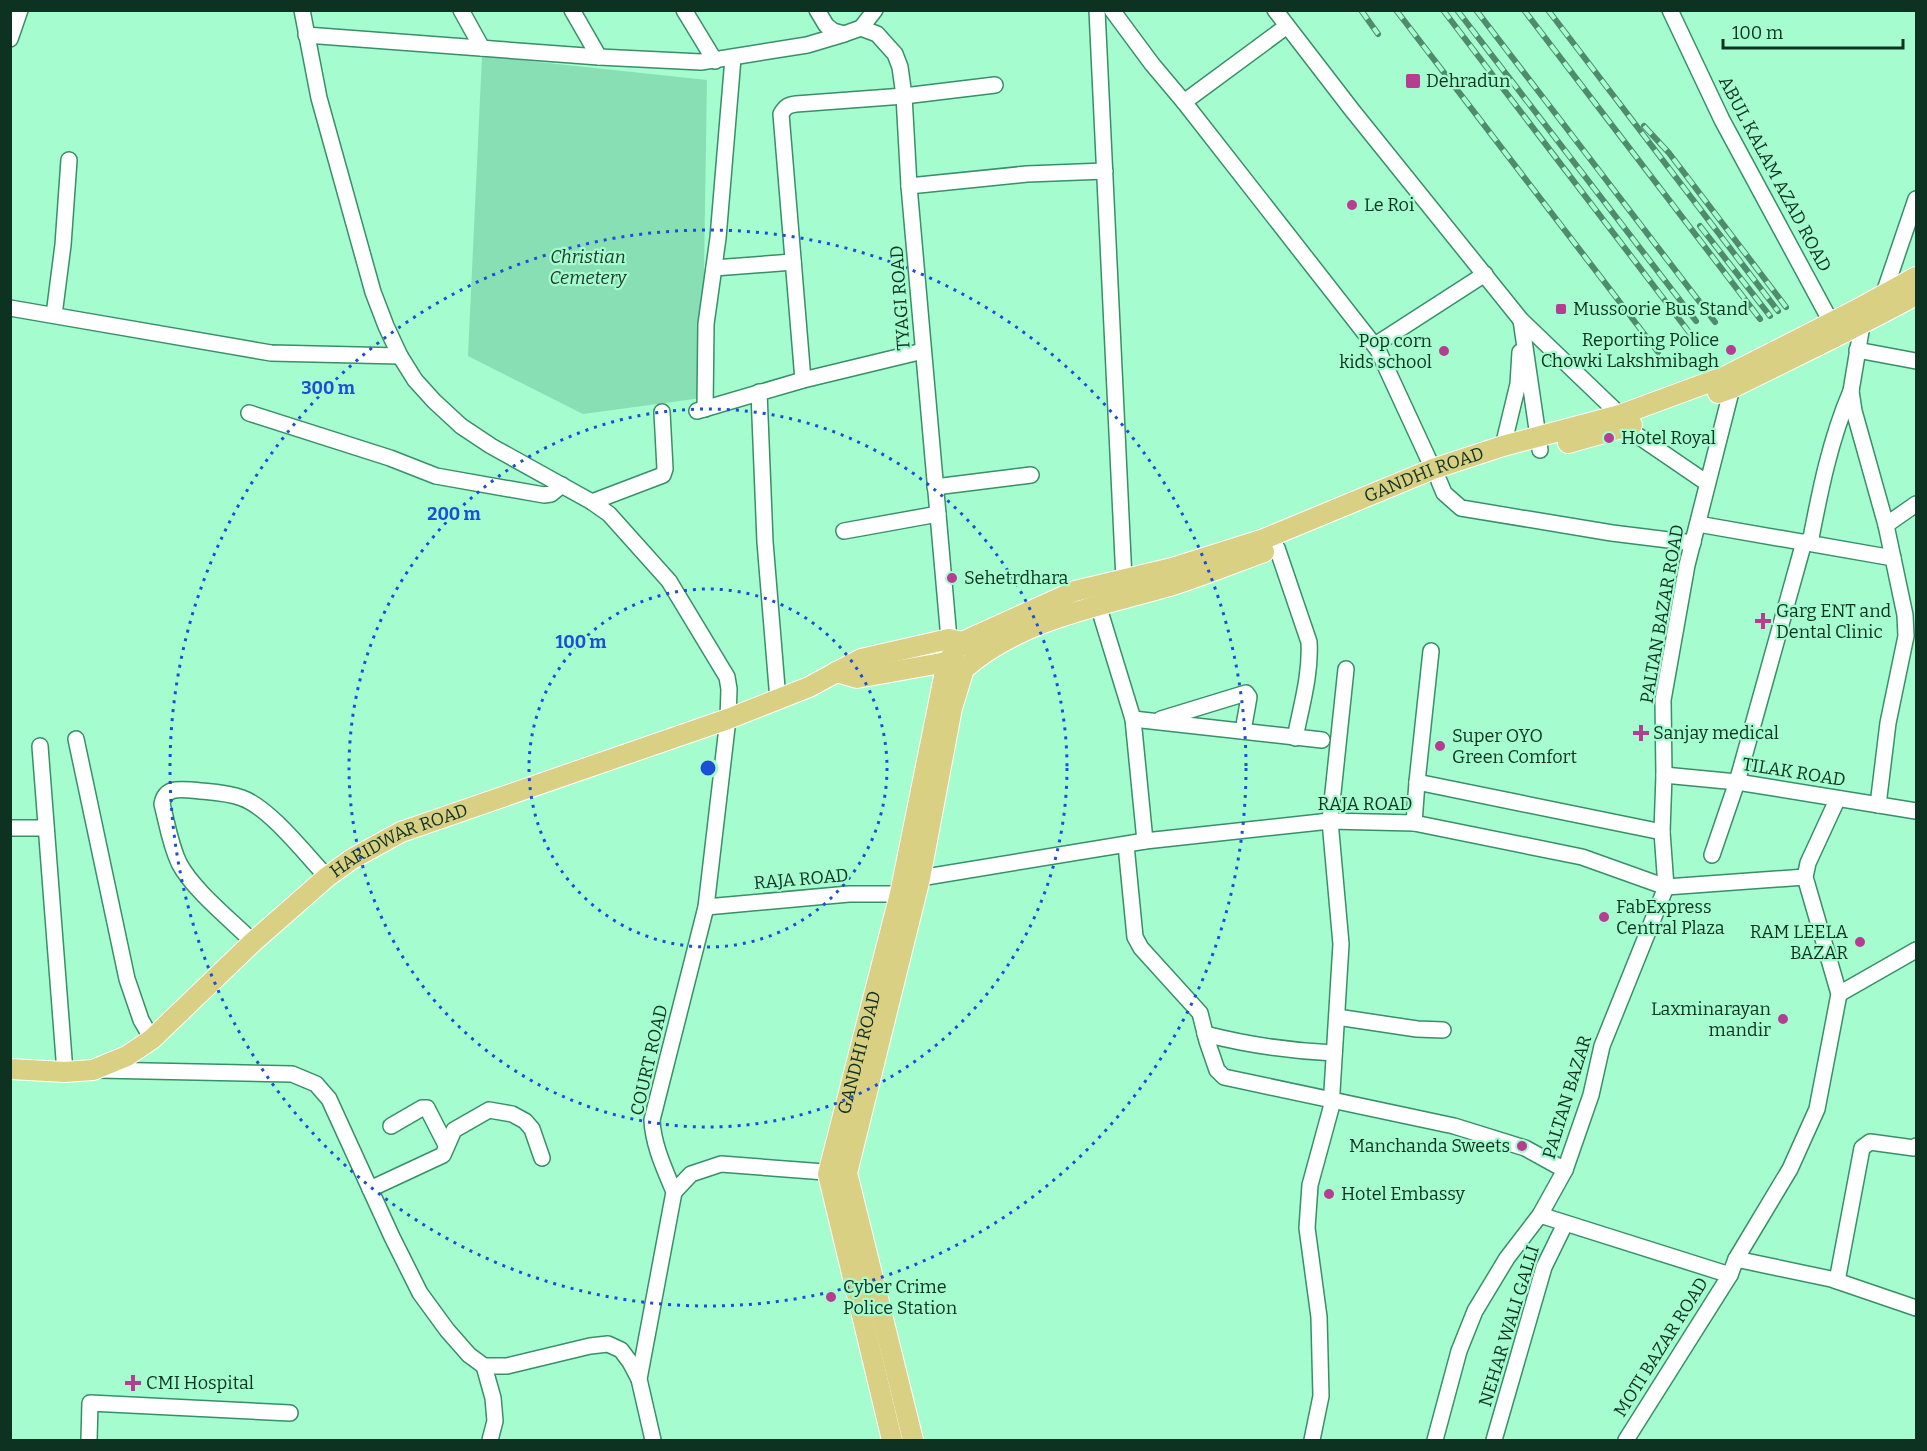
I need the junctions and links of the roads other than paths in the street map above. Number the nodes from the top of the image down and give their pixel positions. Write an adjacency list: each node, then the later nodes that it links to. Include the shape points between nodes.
1 (20, 10): 16 (street)
2 (461, 10): 17 (street)
3 (573, 10): 18 (street)
4 (684, 10): 20 (street)
5 (817, 10): 14 (street, via 826,25)
6 (875, 10): 13 (street)
7 (1097, 10): 25 (street)
8 (1112, 10): 23 (street)
9 (1275, 10): 12 (street)
10 (1670, 10): 37 (street, ABUL KALAM AZAD ROAD, via 1722,120)
11 (306, 12): 15 (street, COURT ROAD)
12 (1287, 26): 23 (street); 30 (street)
13 (861, 28): 14 (street); 22 (street, TYAGI ROAD, via 877,34 895,54)
14 (844, 34): 19 (street)
15 (306, 35): 17 (street); 42 (street, COURT ROAD, via 319,98 360,246)
16 (10, 39)
17 (482, 48): 18 (street)
18 (599, 57): 20 (street)
19 (733, 58): 20 (street); 29 (street)
20 (715, 61)
21 (995, 85): 22 (street)
22 (904, 96): 26 (street, TYAGI ROAD); 28 (street, via 784,108 781,114)
23 (1184, 102): 39 (street)
24 (69, 160): 35 (street)
25 (1105, 171): 26 (street); 68 (street)
26 (909, 186): 41 (street, TYAGI ROAD)
27 (1917, 199): 33 (street)
28 (793, 262): 29 (street); 44 (street)
29 (714, 268): 47 (street, via 701,410)
30 (1485, 274): 36 (street); 39 (street)
31 (1917, 277): 33 (main road)
32 (1917, 295): 33 (main road)
33 (1886, 303): 37 (main road, GANDHI ROAD); 38 (main road, GANDHI ROAD)
34 (10, 308): 35 (street)
35 (54, 315): 42 (street, via 245,350)
36 (1521, 320): 50 (street); 51 (street); 52 (street, via 1518,384)
37 (1831, 322): 50 (main road, GANDHI ROAD, via 1726,376)
38 (1862, 325): 40 (street); 45 (main road, GANDHI ROAD)
39 (1375, 345): 54 (street)
40 (1857, 350): 43 (street); 46 (street)
41 (923, 351): 44 (street); 57 (street, TYAGI ROAD)
42 (400, 356): 56 (street, COURT ROAD, via 415,380 460,426)
43 (1917, 361)
44 (803, 380): 47 (street)
45 (1732, 388): 50 (main road, GANDHI ROAD); 55 (street, PALTAN BAZAR ROAD)
46 (1851, 391): 62 (street); 65 (street, via 1826,464)
47 (759, 392): 76 (street, via 765,542)
48 (662, 412): 58 (street, via 663,475)
49 (249, 413): 56 (street, via 436,476 544,495)
50 (1622, 421): 51 (main road, GANDHI ROAD); 55 (street)
51 (1540, 443): 52 (main road, GANDHI ROAD); 54 (main road, GANDHI ROAD, via 1502,460)
52 (1503, 446): 54 (main road, GANDHI ROAD)
53 (1031, 475): 57 (street)
54 (1436, 475): 64 (street, via 1444,493 1461,508); 66 (main road, GANDHI ROAD); 68 (main road, GANDHI ROAD, via 1264,539)
55 (1707, 483): 61 (street, PALTAN BAZAR ROAD)
56 (562, 485): 58 (street, COURT ROAD)
57 (935, 487): 60 (street, TYAGI ROAD)
58 (592, 502): 77 (street, COURT ROAD, via 609,514 669,581 727,677)
59 (1917, 504): 62 (street)
60 (938, 514): 63 (street); 70 (street, TYAGI ROAD)
61 (1698, 524): 64 (street, PALTAN BAZAR ROAD); 65 (street)
62 (1886, 525): 67 (street)
63 (844, 531)
64 (1693, 543): 85 (street, PALTAN BAZAR ROAD, via 1663,700)
65 (1807, 543): 67 (street); 87 (street)
66 (1277, 548): 69 (main road, GANDHI ROAD, via 1174,584); 81 (street, via 1309,642)
67 (1893, 558): 89 (street, via 1906,636 1888,723)
68 (1124, 580): 70 (main road, GANDHI ROAD, via 1075,591)
69 (1098, 605): 72 (main road, GANDHI ROAD, via 1028,629); 78 (street)
70 (955, 641): 72 (main road); 73 (main road); 75 (main road, HARIDWAR ROAD, via 861,659)
71 (1431, 651): 86 (street)
72 (982, 653): 73 (main road, GANDHI ROAD)
73 (955, 666): 75 (main road, via 857,678); 101 (main road, GANDHI ROAD, via 952,708); 103 (main road, GANDHI ROAD)
74 (1346, 669): 91 (street)
75 (836, 672): 76 (main road, HARIDWAR ROAD)
76 (778, 700): 77 (main road, HARIDWAR ROAD)
77 (728, 719): 99 (main road, HARIDWAR ROAD, via 401,832); 104 (street, COURT ROAD)
78 (1133, 719): 79 (street); 96 (street)
79 (1154, 721): 80 (street); 80 (street, via 1246,693 1249,697)
80 (1243, 732): 81 (street)
81 (1295, 738): 83 (street)
82 (76, 739): 111 (street, via 127,979)
83 (1322, 740)
84 (40, 746): 94 (street)
85 (1664, 775): 87 (street, TILAK ROAD); 95 (street, PALTAN BAZAR ROAD)
86 (1417, 782): 92 (street); 95 (street)
87 (1737, 782): 88 (street, TILAK ROAD); 98 (street)
88 (1837, 800): 89 (street, TILAK ROAD); 100 (street)
89 (1878, 806): 90 (street, TILAK ROAD)
90 (1917, 811)
91 (1330, 821): 92 (street, RAJA ROAD); 96 (street, RAJA ROAD); 108 (street, via 1341,944)
92 (1414, 823): 102 (street, RAJA ROAD, via 1582,857)
93 (10, 828): 94 (street)
94 (46, 828): 115 (street)
95 (1662, 832): 102 (street, PALTAN BAZAR ROAD)
96 (1145, 841): 97 (street, RAJA ROAD)
97 (1126, 845): 101 (street, RAJA ROAD); 110 (street, via 1135,937 1200,1013)
98 (1712, 855)
99 (327, 877): 105 (main road, HARIDWAR ROAD); 105 (street, via 273,820 242,798 177,789 163,796 174,850 190,881)
100 (1805, 877): 102 (street, RAJA ROAD); 107 (street)
101 (920, 878): 122 (main road, GANDHI ROAD)
102 (1666, 887): 121 (street, PALTAN BAZAR, via 1602,1046 1591,1095)
103 (900, 894): 104 (street, RAJA ROAD, via 849,894); 122 (main road, GANDHI ROAD)
104 (706, 907): 124 (street, COURT ROAD, via 652,1120 663,1167)
105 (253, 942): 111 (main road, HARIDWAR ROAD)
106 (1917, 950): 107 (street)
107 (1839, 994): 127 (street, MOTI BAZAR ROAD, via 1817,1109 1790,1169)
108 (1337, 1017): 109 (street); 112 (street)
109 (1443, 1030)
110 (1205, 1034): 112 (street, via 1281,1049); 116 (street, via 1217,1070 1224,1077)
111 (152, 1040): 114 (main road, HARIDWAR ROAD)
112 (1334, 1053): 116 (street)
113 (10, 1069): 115 (main road, HARIDWAR ROAD)
114 (93, 1070): 115 (main road, HARIDWAR ROAD); 123 (street, via 292,1074 316,1084 329,1098)
115 (65, 1072)
116 (1331, 1101): 121 (street, via 1454,1126 1525,1148); 139 (street, via 1310,1185 1307,1227 1319,1317 1321,1374)
117 (391, 1126): 118 (street, via 427,1108)
118 (446, 1145): 120 (street, via 454,1130 489,1110 525,1121); 123 (street, via 442,1155)
119 (1917, 1146): 129 (street, via 1870,1142 1862,1148)
120 (542, 1158)
121 (1565, 1170): 125 (street, PALTAN BAZAR)
122 (838, 1173): 124 (street, via 721,1164 691,1174); 137 (main road, GANDHI ROAD); 138 (main road, GANDHI ROAD)
123 (370, 1189): 131 (street, via 420,1293 447,1330)
124 (674, 1192): 132 (street)
125 (1540, 1215): 126 (street); 140 (street, PALTAN BAZAR, via 1507,1258 1475,1311 1459,1351)
126 (1565, 1224): 128 (street); 141 (street, NEHAR WALI GALLI, via 1544,1267)
127 (1736, 1259): 128 (street, MOTI BAZAR ROAD); 129 (street)
128 (1730, 1275): 142 (street, MOTI BAZAR ROAD)
129 (1838, 1281): 130 (street)
130 (1917, 1308)
131 (484, 1366): 132 (street, via 507,1366 608,1344 621,1350); 135 (street, via 495,1421)
132 (639, 1379): 136 (street)
133 (290, 1413): 134 (street, via 90,1403)
134 (89, 1440)
135 (490, 1440)
136 (653, 1440)
137 (892, 1440)
138 (913, 1440)
139 (1312, 1440)
140 (1435, 1440)
141 (1494, 1440)
142 (1626, 1440)

